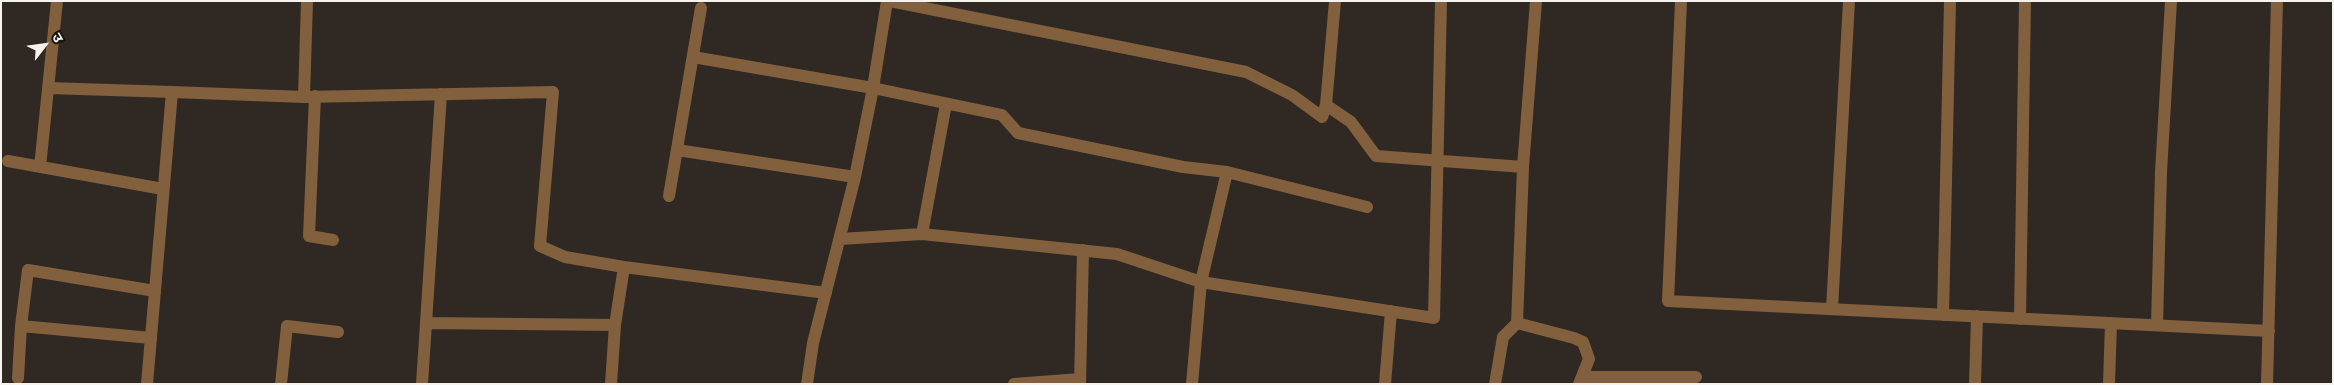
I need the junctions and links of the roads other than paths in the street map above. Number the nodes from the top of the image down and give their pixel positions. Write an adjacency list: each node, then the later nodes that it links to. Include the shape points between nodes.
1 (57, 1): 15 (street)
2 (307, 1): 19 (street)
3 (888, 1): 16 (street); 21 (street, via 1246,72 1292,95 1322,118)
4 (1335, 1): 21 (street)
5 (1441, 1): 23 (street)
6 (1536, 1): 26 (street)
7 (1681, 1): 40 (street, via 1668,301)
8 (1849, 1): 40 (street)
9 (1950, 1): 42 (street)
10 (2025, 1): 44 (street)
11 (2172, 1): 49 (street, via 2161,172)
12 (2277, 1): 51 (street)
13 (701, 8): 14 (street)
14 (693, 57): 16 (street); 22 (street)
15 (48, 88): 17 (street); 25 (street)
16 (873, 88): 20 (street); 28 (street)
17 (172, 92): 19 (street); 29 (street)
18 (441, 94): 19 (street); 36 (street, via 553,92 540,246 565,257); 45 (street)
19 (310, 96): 34 (street, via 309,236)
20 (946, 104): 27 (street, via 1002,115 1018,133 1182,167); 32 (street)
21 (1326, 105): 23 (street, via 1351,122 1376,156)
22 (677, 150): 28 (street); 30 (street)
23 (1437, 160): 26 (street); 41 (street, via 1434,318)
24 (8, 161): 25 (street)
25 (40, 167): 29 (street)
26 (1523, 167): 46 (street)
27 (1227, 172): 31 (street); 37 (street)
28 (855, 177): 33 (street)
29 (163, 189): 38 (street)
30 (669, 196)
31 (1367, 207)
32 (922, 234): 33 (street); 35 (street)
33 (840, 239): 39 (street)
34 (333, 240)
35 (1083, 250): 37 (street, via 1117,254); 57 (street)
36 (624, 267): 39 (street); 48 (street)
37 (1201, 282): 41 (street); 64 (street)
38 (155, 291): 50 (street, via 28,270); 53 (street)
39 (826, 293): 62 (street, via 812,343)
40 (1832, 309): 42 (street)
41 (1391, 311): 65 (street)
42 (1943, 314): 43 (street)
43 (1977, 316): 44 (street); 67 (street)
44 (2020, 318): 47 (street)
45 (426, 323): 48 (street); 60 (street)
46 (1517, 323): 56 (street, via 1583,342 1589,359); 66 (street, via 1503,337)
47 (2111, 323): 49 (street); 68 (street)
48 (615, 325): 61 (street)
49 (2157, 325): 51 (street)
50 (21, 326): 53 (street); 55 (street)
51 (2269, 331): 69 (street)
52 (338, 332): 59 (street, via 287,326)
53 (151, 338): 58 (street)
54 (1696, 377): 56 (street)
55 (18, 378)
56 (1581, 380)
57 (1080, 381): 63 (street)
58 (147, 384)
59 (281, 384)
60 (422, 384)
61 (611, 384)
62 (807, 384)
63 (1014, 384)
64 (1192, 384)
65 (1385, 384)
66 (1495, 384)
67 (1975, 384)
68 (2109, 384)
69 (2267, 384)

